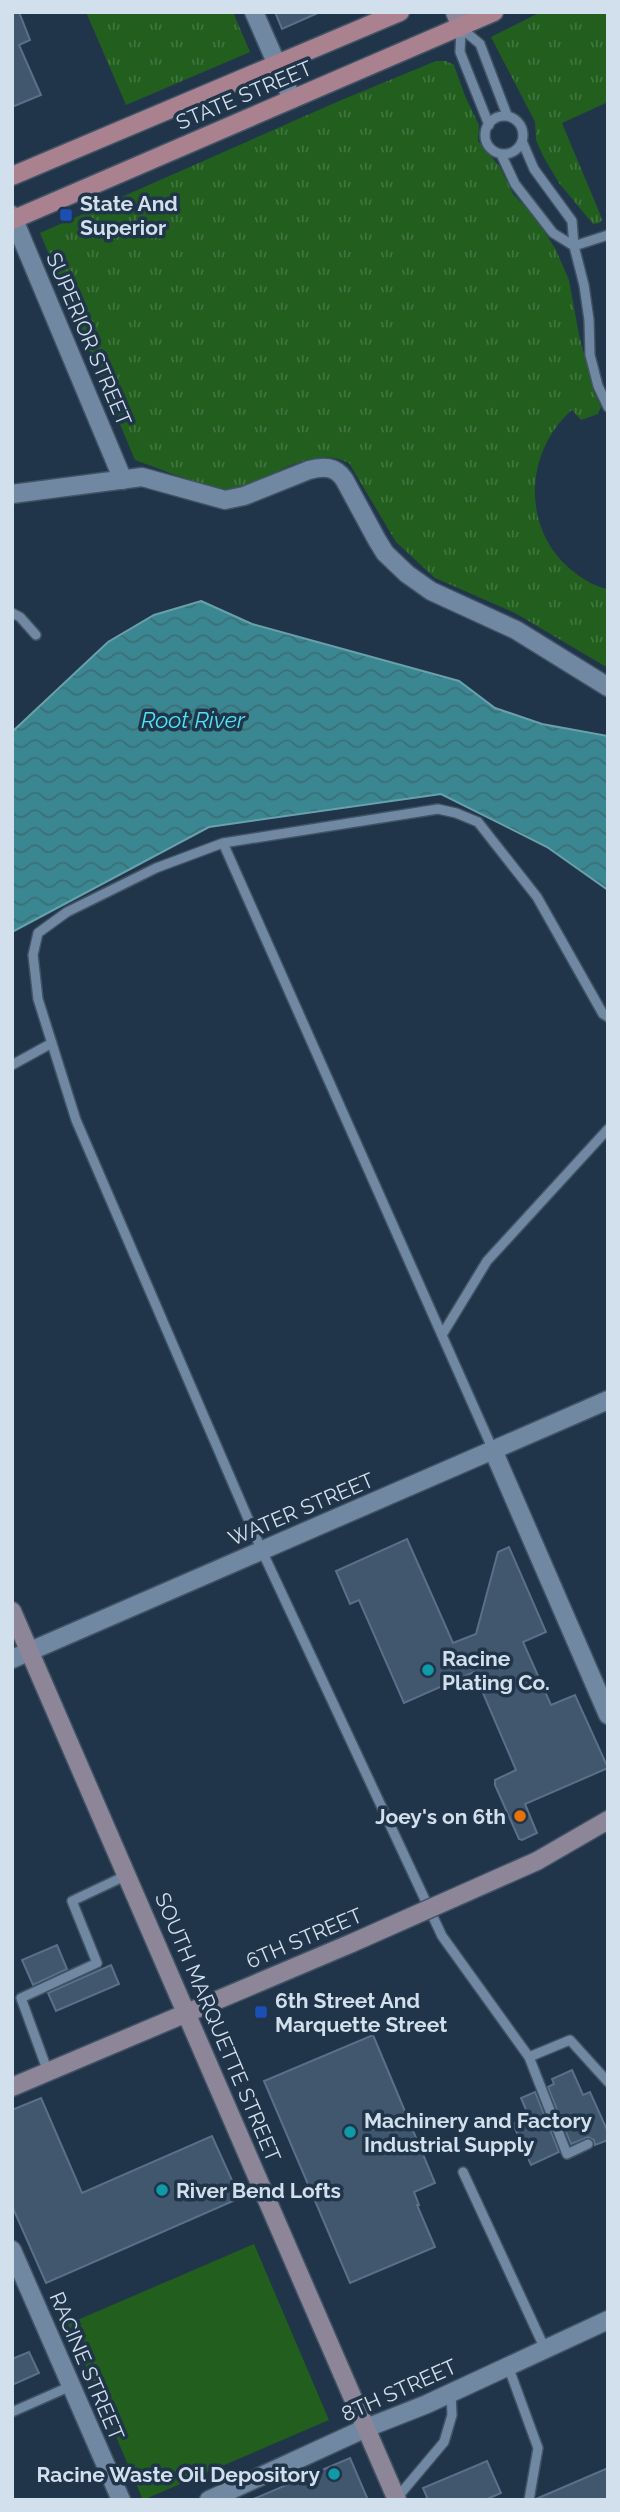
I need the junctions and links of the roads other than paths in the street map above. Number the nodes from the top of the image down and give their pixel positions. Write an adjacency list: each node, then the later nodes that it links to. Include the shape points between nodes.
1 (254, 12): 5 (street)
2 (400, 12): 5 (main road, STATE STREET)
3 (494, 12): 4 (main road, STATE STREET)
4 (458, 20): 6 (main road, STATE STREET); 7 (lane, via 480,44); 8 (lane, via 460,52)
5 (277, 65): 6 (street); 11 (main road, STATE STREET)
6 (292, 100): 12 (main road, STATE STREET)
7 (507, 115): 8 (lane); 9 (lane, via 519,123)
8 (489, 125): 10 (lane, via 487,143)
9 (522, 141): 10 (lane, via 513,151); 14 (lane, via 534,169 572,221)
10 (500, 154): 14 (lane, via 515,184 554,233)
11 (12, 176)
12 (13, 218): 16 (street, SUPERIOR STREET)
13 (608, 235): 14 (lane)
14 (574, 246): 15 (lane, via 584,285 590,355)
15 (608, 408)
16 (123, 480): 17 (street); 20 (street, via 142,477 225,500 318,467 332,469 344,479 385,553 407,574 431,591 516,630)
17 (12, 494)
18 (12, 612): 19 (lane)
19 (36, 635)
20 (608, 687)
21 (223, 843): 22 (lane, via 438,809 478,822 537,897); 23 (lane, via 156,868 67,912 38,933 33,955 38,999); 26 (lane)
22 (608, 1017)
23 (52, 1043): 24 (lane); 29 (lane, via 76,1120)
24 (12, 1065)
25 (608, 1129): 26 (lane, via 487,1261)
26 (442, 1335): 28 (lane)
27 (608, 1401): 28 (street, WATER STREET)
28 (493, 1450): 29 (street, WATER STREET); 33 (street)
29 (262, 1551): 31 (street, WATER STREET); 37 (lane, via 442,1936)
30 (12, 1611): 31 (street, SOUTH MARQUETTE STREET)
31 (30, 1651): 32 (street, WATER STREET); 35 (street, SOUTH MARQUETTE STREET)
32 (12, 1659)
33 (608, 1715)
34 (608, 1820): 36 (street, 6TH STREET, bridge, via 537,1861)
35 (127, 1875): 36 (street, SOUTH MARQUETTE STREET); 38 (lane, via 72,1900 97,1963 21,1998)
36 (187, 2012): 38 (street, 6TH STREET); 50 (street, SOUTH MARQUETTE STREET)
37 (529, 2057): 39 (lane, via 570,2039); 41 (lane, via 567,2154)
38 (48, 2072): 40 (street, 6TH STREET)
39 (608, 2082)
40 (12, 2087)
41 (588, 2144)
42 (463, 2172): 45 (lane)
43 (12, 2250): 47 (street, RACINE STREET)
44 (608, 2320): 45 (street, 8TH STREET)
45 (545, 2349): 46 (street, 8TH STREET)
46 (508, 2366): 48 (street, 8TH STREET); 54 (lane, via 538,2448)
47 (71, 2386): 49 (lane); 52 (street, RACINE STREET)
48 (452, 2392): 50 (street, 8TH STREET); 51 (lane, via 452,2415 444,2442)
49 (12, 2412)
50 (366, 2428): 51 (street, SOUTH MARQUETTE STREET); 53 (street, 8TH STREET)
51 (396, 2499)
52 (121, 2500)
53 (209, 2500)
54 (528, 2500)

